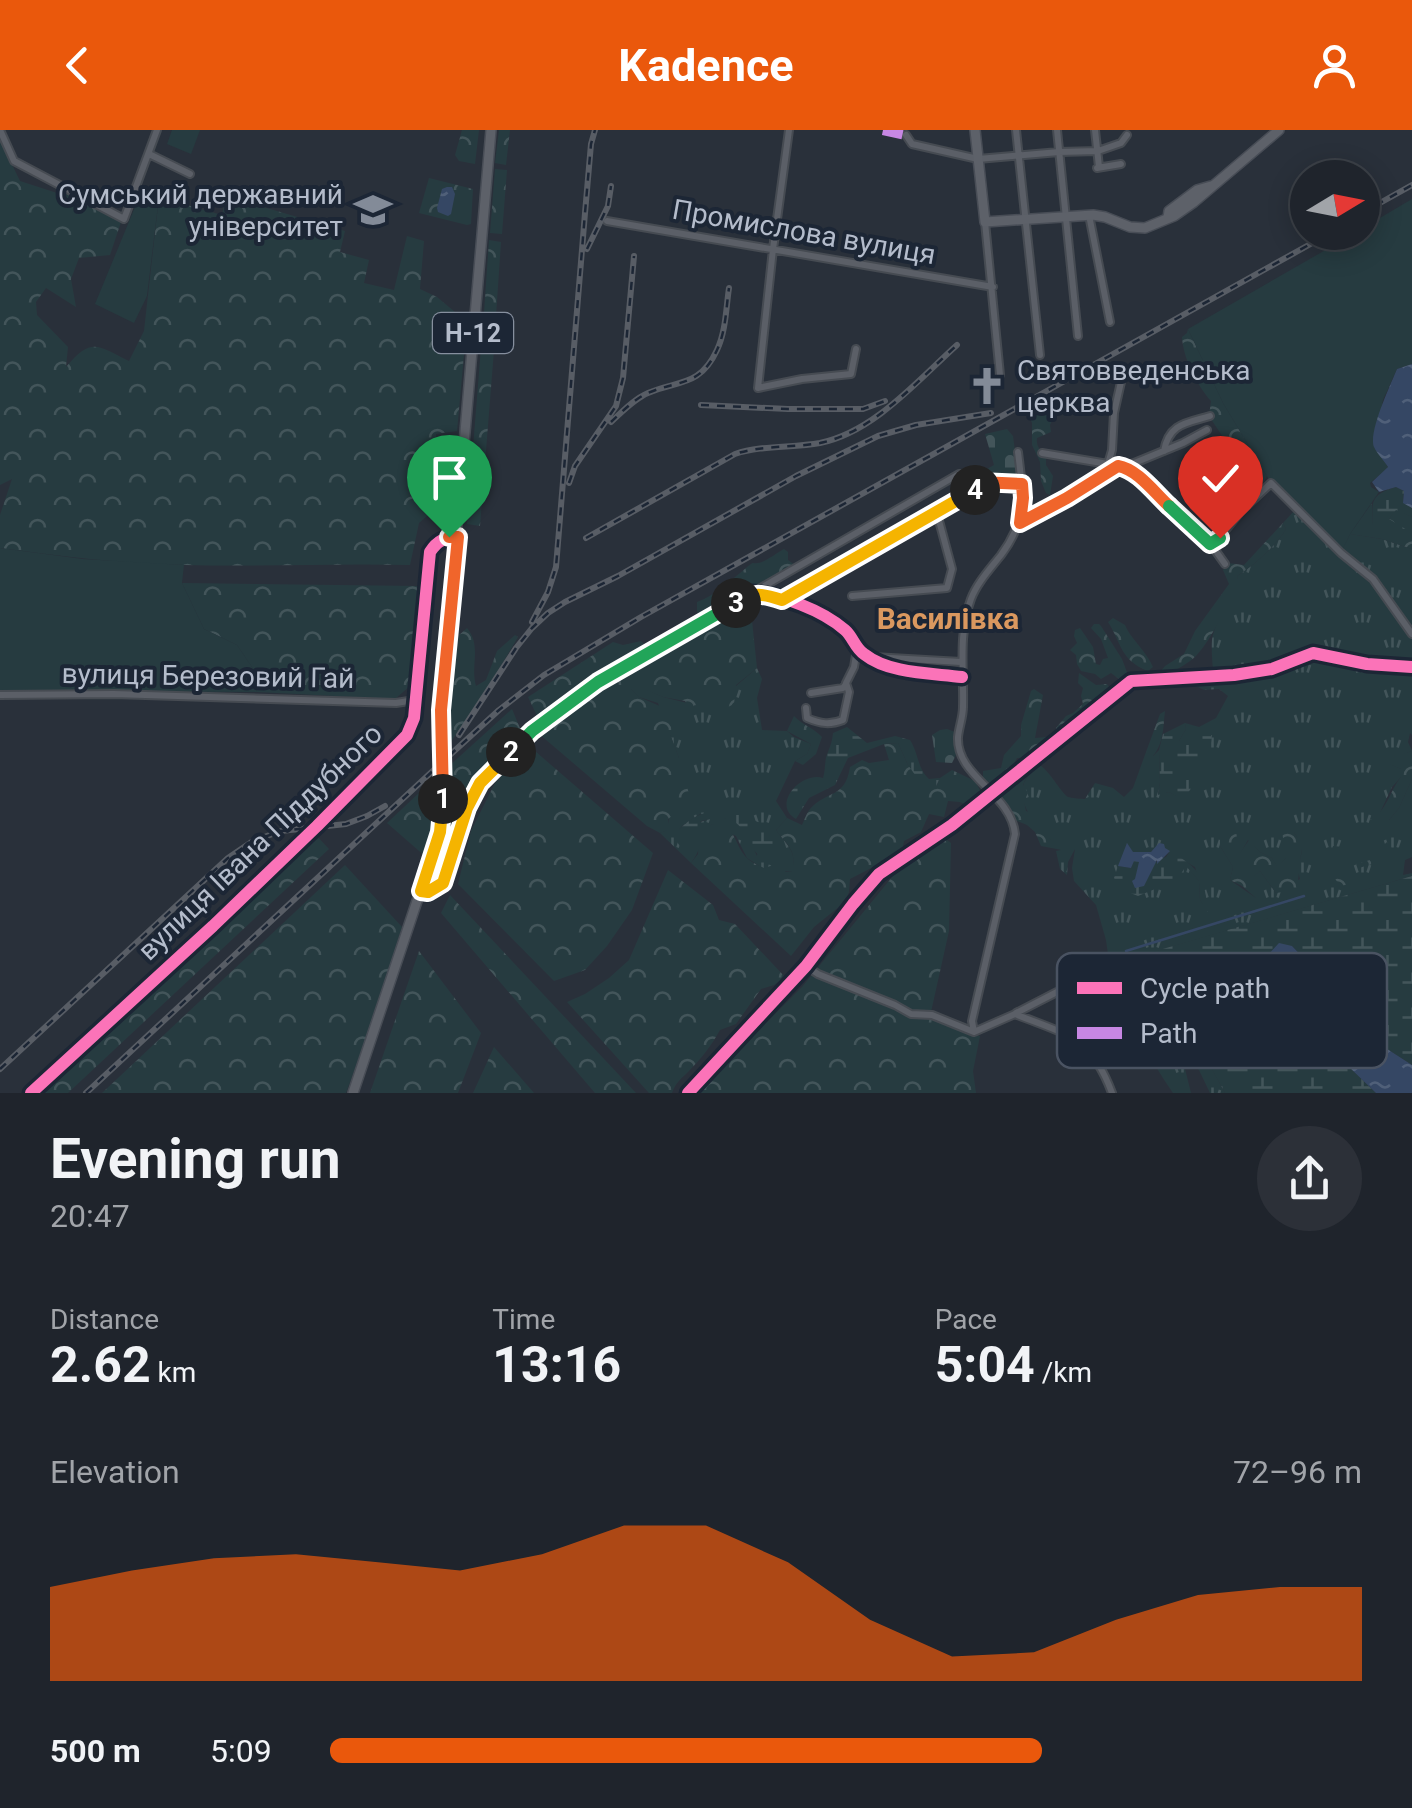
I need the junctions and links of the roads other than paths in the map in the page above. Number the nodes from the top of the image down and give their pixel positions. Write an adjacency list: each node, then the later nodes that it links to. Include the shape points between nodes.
1 (0, 130): 14 (street, via 14,162 124,219)
2 (156, 130): 14 (street)
3 (491, 130): 42 (main road, Н-12)
4 (789, 130): 24 (street)
5 (975, 130): 16 (main road)
6 (1016, 130): 15 (street)
7 (1057, 130): 13 (street)
8 (1095, 130): 12 (street)
9 (1279, 130): 19 (main road, via 1194,202 1155,224 1138,228)
10 (906, 135): 16 (street, via 912,144)
11 (1127, 135): 12 (street)
12 (1098, 151): 13 (street); 17 (street, via 1097,168)
13 (1059, 152): 15 (street); 20 (street)
14 (149, 154): 18 (street)
15 (1019, 156): 16 (street); 21 (street)
16 (978, 158): 23 (main road)
17 (1121, 164)
18 (190, 174)
19 (1088, 215): 20 (main road); 26 (street)
20 (1065, 216): 21 (main road); 27 (street)
21 (1026, 219): 23 (main road); 29 (street)
22 (607, 221): 24 (street, Промислова вулиця)
23 (986, 222): 25 (street)
24 (772, 249): 25 (street, Промислова вулиця); 28 (street, via 758,388 852,374)
25 (993, 287): 30 (street)
26 (1110, 322)
27 (1078, 336)
28 (856, 349)
29 (1040, 356)
30 (1000, 375)
31 (1122, 382): 37 (street, via 1114,414)
32 (1210, 416): 35 (street, via 1174,428)
33 (1206, 430): 35 (street)
34 (1018, 452): 39 (street)
35 (1164, 452): 37 (street)
36 (1042, 454): 37 (street)
37 (1115, 467): 41 (street); 43 (street)
38 (980, 482): 39 (street); 40 (street); 45 (street, via 959,474)
39 (1022, 484): 41 (street)
40 (939, 512): 46 (street, via 952,569 946,588); 47 (street)
41 (1020, 523): 51 (street, via 975,588)
42 (458, 537): 57 (street, вулиця Івана Піддубного, via 443,539 430,552); 60 (main road, Н-12, bridge, via 441,710 440,832)
43 (1210, 544): 44 (street); 48 (street, via 1271,483 1373,579)
44 (1225, 564)
45 (752, 593): 47 (street); 60 (street, via 598,682 532,731 480,783 443,883)
46 (852, 596)
47 (782, 600): 49 (street, via 834,622)
48 (1412, 634)
49 (858, 648): 50 (street); 54 (street)
50 (867, 657): 51 (street); 53 (street)
51 (961, 662): 53 (street)
52 (1412, 667): 59 (street, via 1313,654 1234,675 1131,681)
53 (962, 676): 59 (street, via 960,756)
54 (846, 682): 55 (street); 58 (street, via 843,720 817,722 807,718)
55 (811, 693)
56 (0, 695): 57 (street, вулиця Березовий Гай)
57 (415, 700): 67 (street, вулиця Івана Піддубного, via 407,735)
58 (806, 708)
59 (992, 792): 61 (street, via 880,874); 64 (street, via 1016,834)
60 (421, 891): 68 (main road, Н-12)
61 (806, 966): 64 (street, via 911,1014); 69 (street)
62 (1057, 992): 63 (street)
63 (1015, 1014): 64 (street); 65 (street)
64 (974, 1032)
65 (1057, 1032)
66 (1103, 1068): 70 (street)
67 (31, 1093)
68 (353, 1093)
69 (688, 1093)
70 (1112, 1093)

